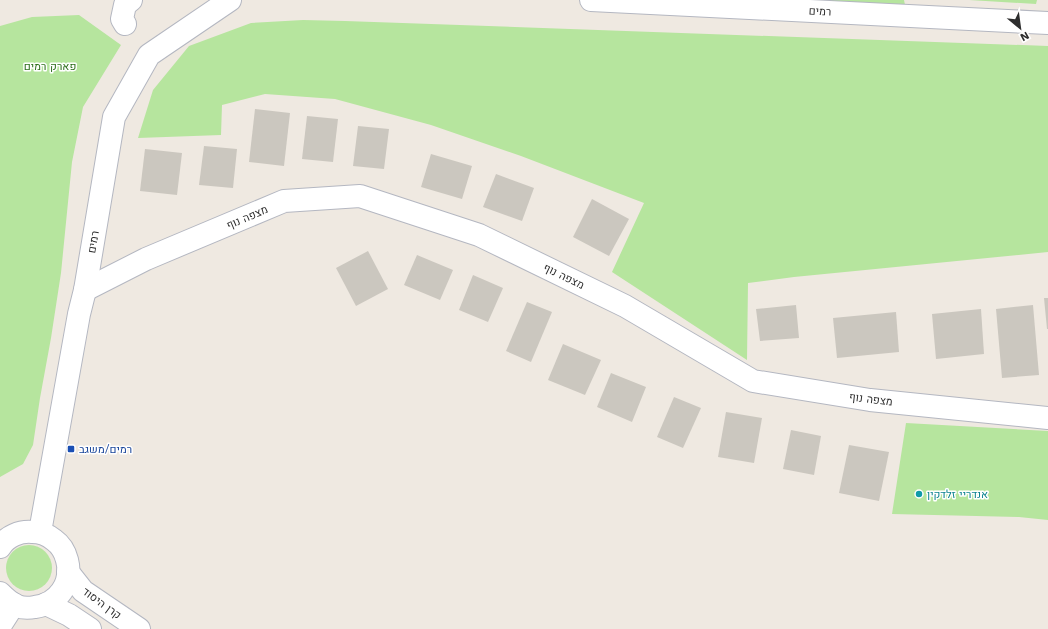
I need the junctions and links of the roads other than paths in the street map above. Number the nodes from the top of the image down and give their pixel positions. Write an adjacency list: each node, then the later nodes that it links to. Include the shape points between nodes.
1 (131, 0): 6 (street, via 125,5 122,19)
2 (230, 0): 7 (street, רמים, via 149,55 114,117)
3 (591, 0): 4 (street, רמים)
4 (765, 4): 5 (street, רמים)
5 (1048, 23)
6 (125, 24)
7 (84, 290): 8 (street, מצפה נוף, via 146,259 284,201 360,196 479,235 625,306 753,381 870,400); 9 (street, רמים)
8 (1048, 418)
9 (40, 532): 10 (street, via 24,531 12,535); 11 (street, via 59,544 66,554)
10 (1, 543)
11 (68, 572): 13 (street, via 63,591); 16 (street, קרן היסוד, via 83,591)
12 (7, 598): 13 (street, via 18,606 30,608); 14 (street)
13 (46, 604): 15 (street)
14 (0, 626)
15 (90, 629)
16 (139, 629)

